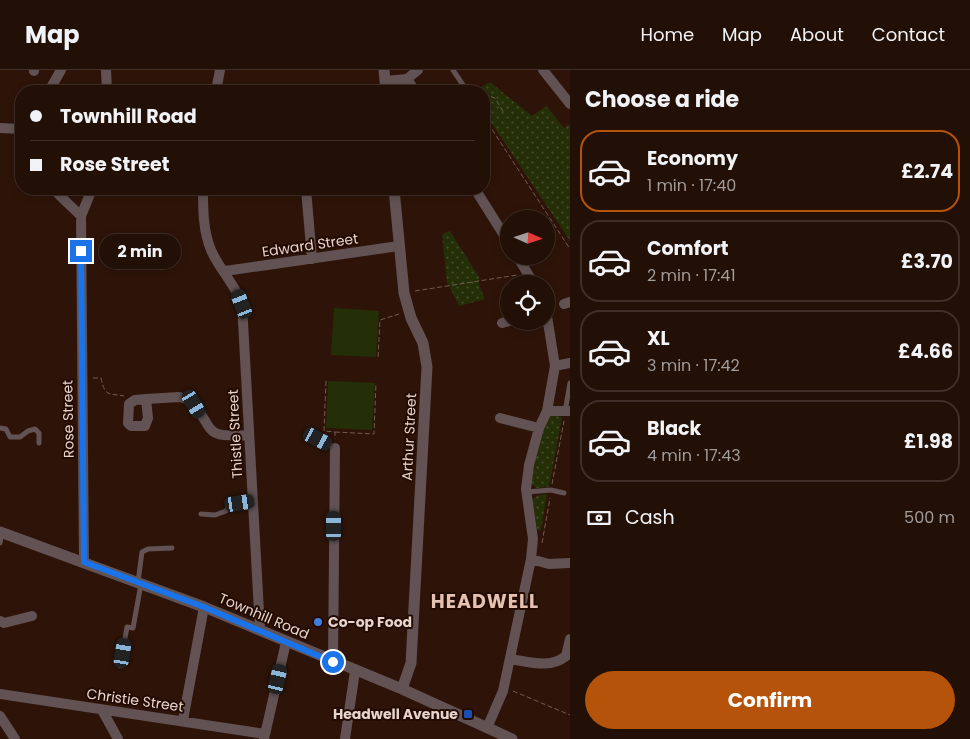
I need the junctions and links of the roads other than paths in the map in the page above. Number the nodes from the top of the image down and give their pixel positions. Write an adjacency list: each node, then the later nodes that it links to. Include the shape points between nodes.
1 (61, 70): 9 (street)
2 (106, 70): 10 (street)
3 (220, 70): 11 (street)
4 (418, 70): 7 (street)
5 (453, 70): 13 (lane)
6 (543, 70): 14 (street)
7 (407, 78): 8 (street); 12 (street)
8 (385, 81)
9 (52, 85)
10 (107, 85)
11 (217, 85)
12 (411, 85)
13 (463, 85)
14 (570, 104)
15 (0, 128): 16 (street)
16 (15, 129)
17 (60, 195): 23 (street)
18 (90, 195): 23 (street)
19 (203, 195): 27 (street, Thistle Street, via 204,223 211,250)
20 (307, 195): 26 (street)
21 (395, 195): 25 (street, Arthur Street)
22 (479, 195): 24 (street)
23 (81, 216): 49 (street, Rose Street)
24 (500, 229)
25 (399, 246): 26 (street, Edward Street); 62 (street, Arthur Street, via 404,293 423,342 427,367 411,663)
26 (312, 259): 27 (street, Edward Street)
27 (224, 271): 38 (street, Thistle Street, via 242,304)
28 (549, 330): 30 (street)
29 (570, 363): 30 (street)
30 (554, 366): 33 (street)
31 (570, 384): 34 (lane)
32 (146, 399): 32 (street, via 148,418 145,426 134,428 128,423 127,408 131,401); 38 (street, via 185,397 191,400 215,433 222,436)
33 (547, 411): 34 (street); 37 (street)
34 (567, 412)
35 (500, 418): 37 (street)
36 (0, 428): 40 (lane, via 6,429 10,437 20,438 35,429 39,432)
37 (539, 428): 42 (street)
38 (249, 435): 44 (street, Thistle Street)
39 (318, 439): 41 (lane)
40 (40, 443)
41 (335, 448): 59 (street)
42 (526, 492): 43 (lane, via 551,490); 48 (street, via 533,539)
43 (564, 493)
44 (253, 501): 45 (lane, via 230,504 226,511 215,515); 55 (street, Thistle Street)
45 (201, 514)
46 (1, 536): 49 (street, Townhill Road)
47 (172, 548): 51 (lane, via 142,552)
48 (531, 559): 50 (street, via 549,564); 58 (street)
49 (84, 562): 51 (street, Townhill Road)
50 (570, 563)
51 (139, 583): 52 (street, Townhill Road); 60 (lane, via 133,628 127,627)
52 (204, 607): 55 (street, Townhill Road); 66 (street)
53 (32, 616): 54 (street)
54 (0, 622)
55 (260, 630): 57 (street, Townhill Road)
56 (570, 639): 58 (street, via 566,656 557,663 550,665)
57 (286, 642): 59 (street, Townhill Road); 68 (street)
58 (510, 659): 67 (street, via 504,688)
59 (333, 662): 61 (street, Townhill Road)
60 (120, 666)
61 (355, 671): 62 (street, Townhill Road); 71 (street)
62 (402, 690): 67 (street, Townhill Road)
63 (0, 694): 64 (street, Christie Street)
64 (102, 710): 66 (street, Christie Street); 70 (street)
65 (0, 716): 69 (street)
66 (183, 720): 68 (street, Christie Street)
67 (485, 734): 72 (street, Townhill Road)
68 (265, 737)
69 (15, 739)
70 (118, 739)
71 (345, 739)
72 (512, 739)

